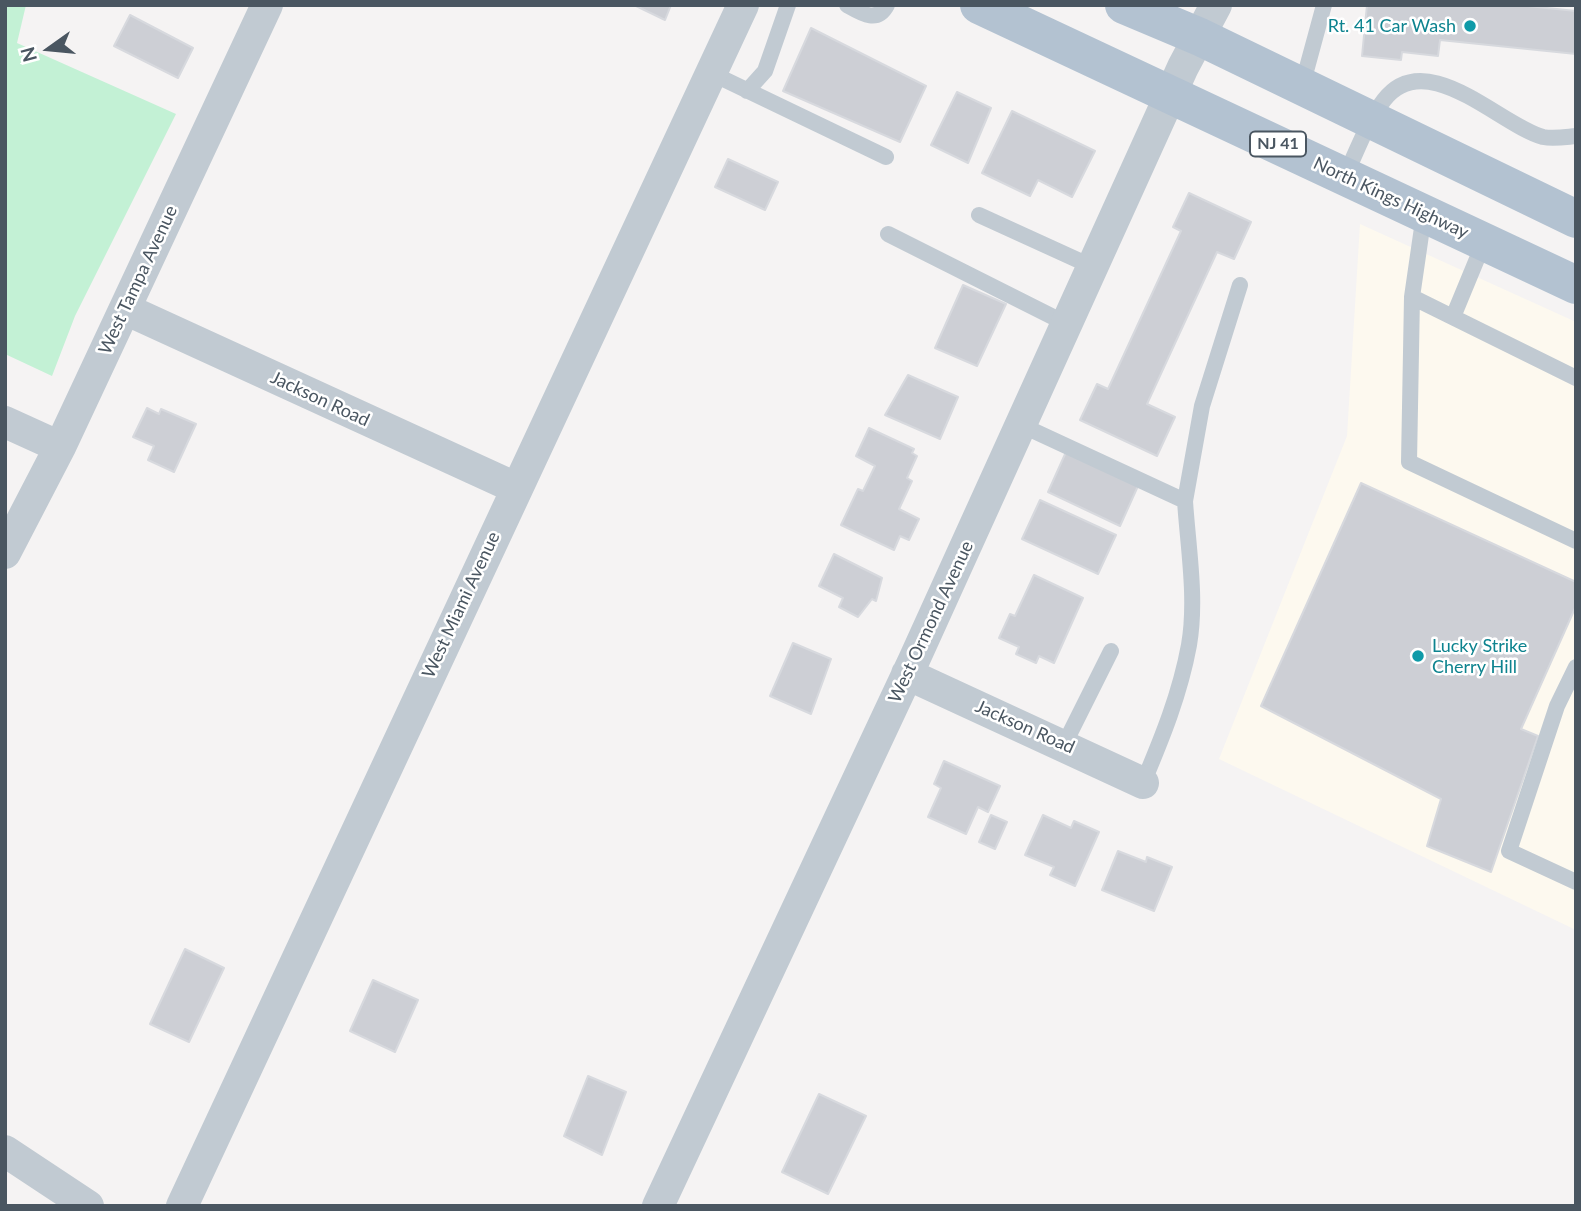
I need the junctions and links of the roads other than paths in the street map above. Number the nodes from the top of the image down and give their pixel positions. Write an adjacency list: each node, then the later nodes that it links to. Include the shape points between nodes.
1 (267, 5): 27 (street, West Tampa Avenue)
2 (743, 5): 10 (street, West Miami Avenue)
3 (788, 5): 12 (lane, via 765,71)
4 (847, 5): 5 (lane, via 867,17 876,16)
5 (887, 5)
6 (979, 5): 13 (main road, North Kings Highway / NJ 41)
7 (1124, 5): 9 (main road)
8 (1324, 5): 11 (lane)
9 (1208, 21): 11 (main road); 13 (street, West Ormond Avenue)
10 (711, 73): 12 (lane); 34 (street, West Miami Avenue)
11 (1302, 86): 14 (main road)
12 (747, 91): 16 (lane)
13 (1171, 94): 17 (main road, North Kings Highway / NJ 41); 23 (street, West Ormond Avenue)
14 (1371, 120): 15 (lane, via 1385,98 1399,87 1422,81 1463,92 1542,137); 17 (lane); 20 (main road)
15 (1576, 136)
16 (886, 157)
17 (1345, 176): 18 (main road, North Kings Highway / NJ 41)
18 (1424, 214): 22 (main road, North Kings Highway / NJ 41); 26 (lane)
19 (979, 215): 23 (lane)
20 (1576, 219)
21 (888, 234): 29 (lane)
22 (1485, 242): 25 (main road, North Kings Highway / NJ 41); 28 (lane)
23 (1093, 267): 29 (street, West Ormond Avenue)
24 (1240, 285): 35 (lane, via 1202,405)
25 (1576, 285)
26 (1412, 297): 28 (lane); 36 (lane, via 1409,462)
27 (125, 309): 33 (street, West Tampa Avenue); 34 (street, Jackson Road)
28 (1453, 317): 30 (lane)
29 (1067, 324): 32 (street, West Ormond Avenue)
30 (1576, 378)
31 (5, 422): 33 (street)
32 (1021, 425): 35 (lane); 40 (street, West Ormond Avenue)
33 (60, 447): 37 (street, West Tampa Avenue)
34 (516, 488): 46 (street, West Miami Avenue)
35 (1185, 500): 42 (lane, via 1191,586 1189,643 1172,713)
36 (1576, 541)
37 (5, 553)
38 (1111, 651): 41 (lane)
39 (1576, 667): 43 (lane, via 1557,706 1509,851)
40 (907, 674): 41 (street, Jackson Road); 47 (street, West Ormond Avenue)
41 (1064, 745): 42 (street, Jackson Road)
42 (1143, 783)
43 (1576, 882)
44 (5, 1151): 45 (street)
45 (88, 1206)
46 (182, 1206)
47 (657, 1206)

